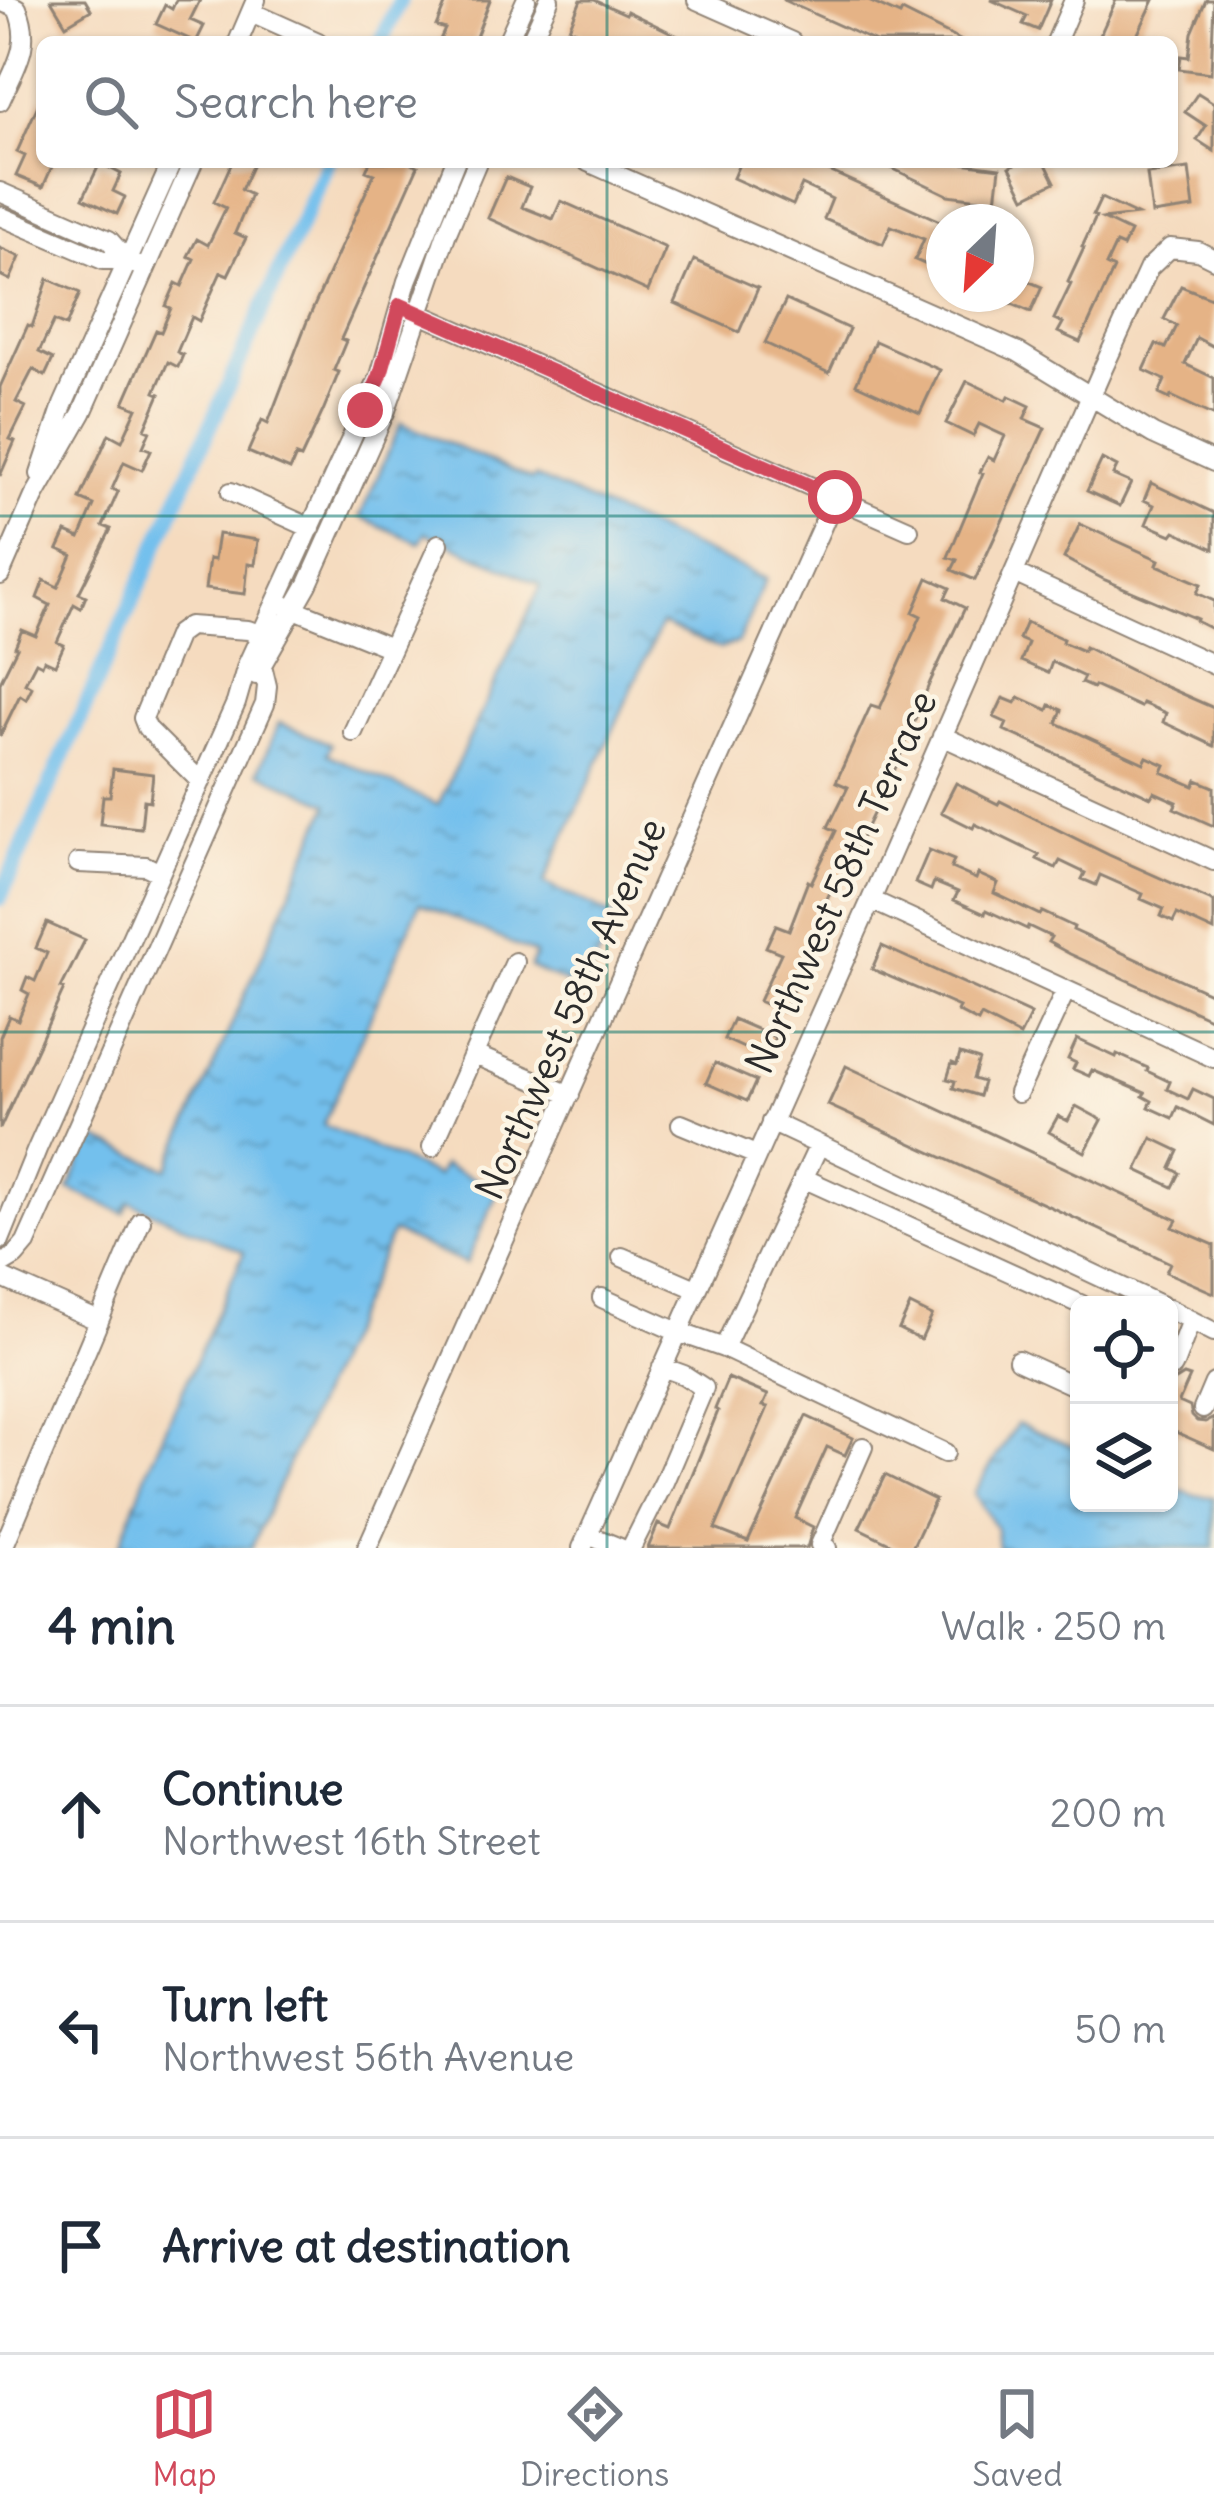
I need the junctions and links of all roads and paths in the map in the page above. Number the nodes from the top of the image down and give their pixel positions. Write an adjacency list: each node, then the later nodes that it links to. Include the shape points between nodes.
1 (526, 0): 9 (street)
2 (549, 0): 10 (street)
3 (697, 0): 11 (street)
4 (1074, 0): 12 (street)
5 (0, 1): 13 (street, via 17,8 24,25 24,47)
6 (254, 6): 7 (street); 8 (street)
7 (240, 36)
8 (307, 36)
9 (510, 36)
10 (533, 36)
11 (778, 36)
12 (1059, 36)
13 (0, 101)
14 (170, 168): 22 (street)
15 (190, 168): 22 (street)
16 (452, 168): 23 (street, via 406,281)
17 (474, 168): 23 (street)
18 (602, 168): 24 (street, via 1018,352)
19 (0, 192): 22 (street, via 109,240)
20 (0, 216): 22 (street, via 103,260)
21 (1214, 259): 24 (street, Northwest 58th Terrace, via 1170,248 1150,268)
22 (136, 265): 32 (street, via 82,413)
23 (410, 309): 27 (street); 28 (street); 33 (street, via 386,410)
24 (1090, 397): 25 (street); 31 (street, Northwest 58th Terrace)
25 (1214, 462)
26 (231, 491): 28 (street)
27 (835, 497): 29 (street); 51 (street, Northwest 58th Avenue)
28 (311, 528): 33 (street)
29 (909, 530)
30 (439, 544): 35 (street)
31 (1014, 573): 37 (street); 40 (street, Northwest 58th Terrace)
32 (0, 575)
33 (286, 605): 34 (street); 35 (street); 36 (street)
34 (262, 634): 38 (street); 41 (street, via 189,626 178,634 143,718)
35 (391, 648): 39 (street)
36 (262, 665): 38 (street); 61 (street, via 265,704 26,1243)
37 (1214, 665)
38 (236, 703): 41 (street)
39 (352, 732)
40 (942, 736): 42 (street); 45 (street, Northwest 58th Terrace)
41 (201, 782): 44 (street)
42 (1214, 861)
43 (78, 863): 44 (street)
44 (160, 873): 59 (street)
45 (871, 900): 47 (street); 52 (street, Northwest 58th Terrace)
46 (515, 962): 48 (street)
47 (1066, 989): 49 (street); 50 (street)
48 (475, 1055): 51 (street); 55 (street)
49 (1214, 1058)
50 (1018, 1093)
51 (569, 1095): 84 (street, Northwest 58th Avenue)
52 (771, 1122): 54 (street); 56 (street, Northwest 58th Terrace)
53 (681, 1124): 56 (street)
54 (818, 1144): 57 (street); 64 (street)
55 (432, 1147)
56 (756, 1156): 63 (street, Northwest 58th Terrace)
57 (803, 1178): 66 (street); 72 (street)
58 (141, 1221): 69 (street)
59 (0, 1240)
60 (622, 1256): 63 (street)
61 (0, 1265)
62 (0, 1277): 69 (street)
63 (697, 1289): 70 (street, Northwest 58th Terrace)
64 (1141, 1296)
65 (602, 1298): 70 (street)
66 (1070, 1300)
67 (1178, 1314): 68 (street)
68 (1191, 1320): 71 (street); 73 (street)
69 (99, 1322): 81 (street)
70 (678, 1332): 72 (street); 75 (street, Northwest 58th Terrace)
71 (1214, 1332)
72 (724, 1348): 80 (street)
73 (1178, 1354)
74 (1018, 1360): 77 (street)
75 (662, 1367): 82 (street, Northwest 58th Terrace); 86 (street, via 704,1388)
76 (1214, 1383): 78 (street)
77 (1070, 1384)
78 (1203, 1408)
79 (863, 1447): 87 (street, via 820,1545)
80 (945, 1453)
81 (8, 1515): 83 (street)
82 (585, 1541): 85 (street)
83 (3, 1548)
84 (367, 1548)
85 (620, 1548)
86 (631, 1548)
87 (827, 1548)

